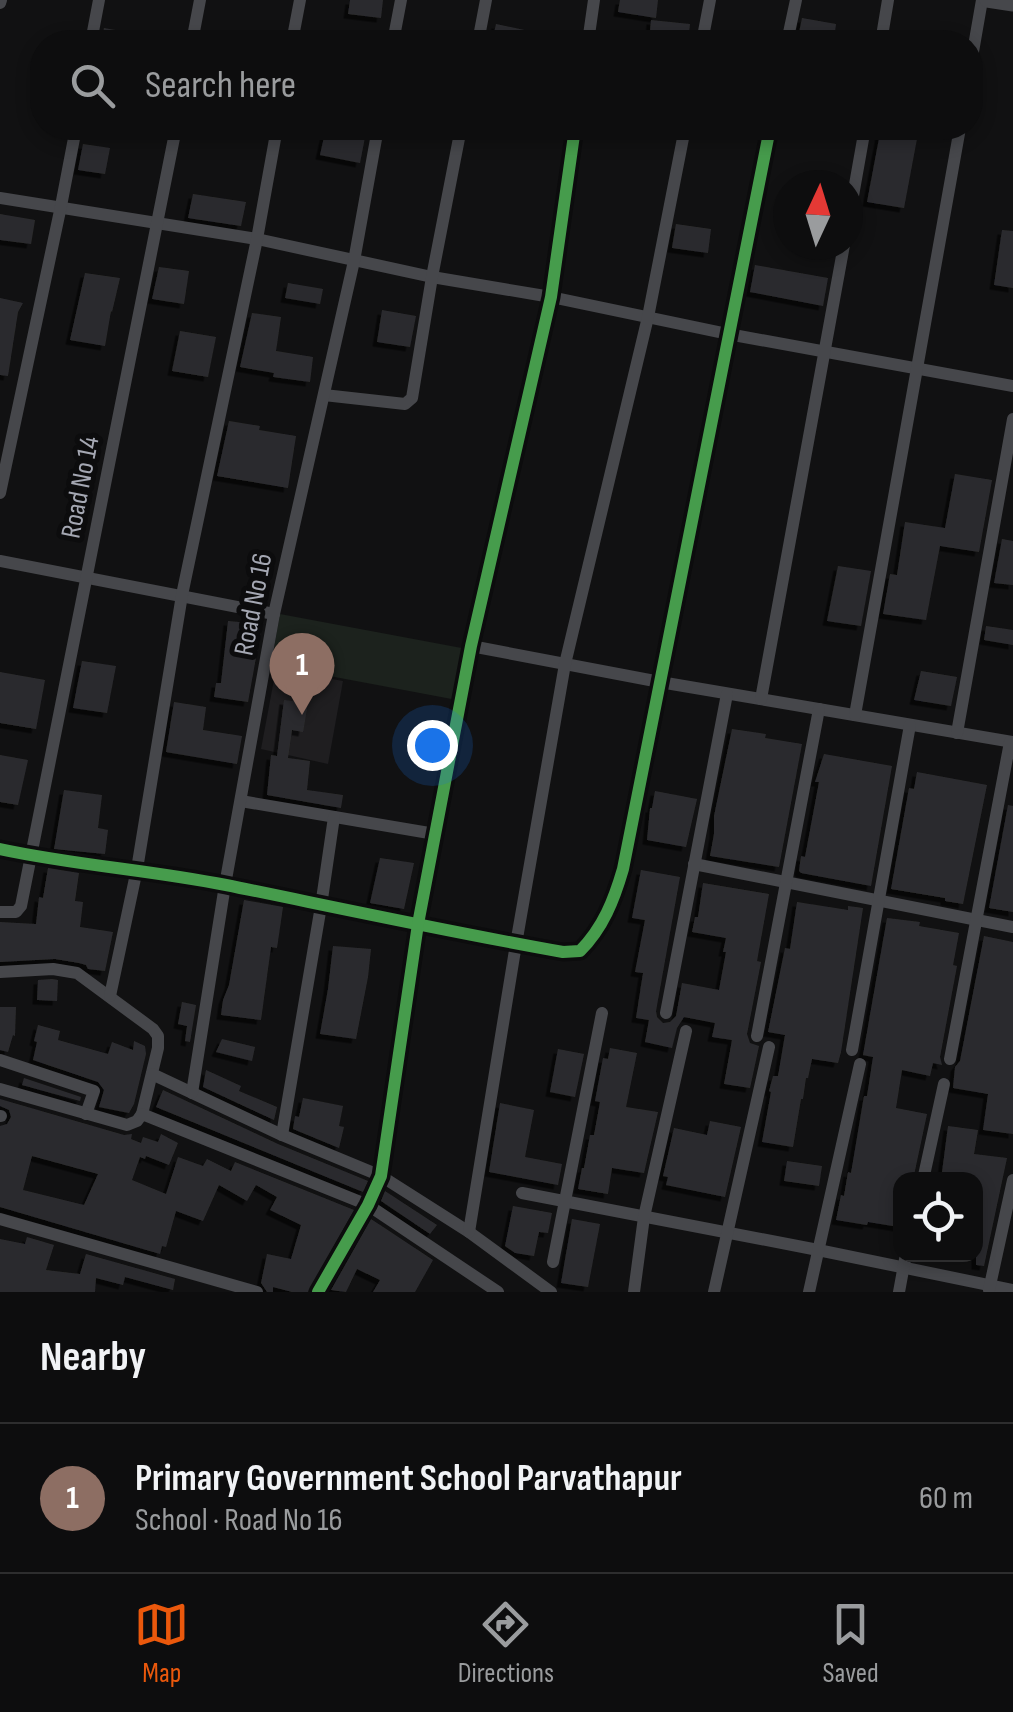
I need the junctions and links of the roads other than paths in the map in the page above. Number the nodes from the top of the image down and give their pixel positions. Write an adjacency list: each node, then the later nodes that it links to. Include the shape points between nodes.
1 (99, 0): 12 (street)
2 (200, 0): 13 (street)
3 (300, 0): 14 (street)
4 (400, 0): 15 (street)
5 (486, 0): 16 (street)
6 (594, 0): 17 (street)
7 (710, 0): 18 (street)
8 (796, 0): 19 (street)
9 (888, 0): 20 (street)
10 (985, 0): 11 (street); 21 (street)
11 (1013, 4)
12 (93, 30)
13 (194, 30)
14 (294, 30)
15 (395, 30)
16 (480, 30)
17 (590, 30)
18 (704, 30)
19 (790, 30)
20 (883, 30)
21 (978, 30)
22 (74, 140): 34 (street)
23 (174, 140): 35 (street, Road No 14)
24 (275, 140): 36 (street)
25 (376, 140): 38 (street, Road No 16)
26 (459, 140): 39 (street)
27 (574, 140): 40 (street)
28 (683, 140): 41 (street)
29 (768, 140): 42 (street)
30 (863, 140): 32 (street)
31 (958, 140): 44 (street)
32 (858, 170)
33 (0, 198): 34 (street)
34 (61, 206): 35 (street); 48 (street)
35 (158, 223): 36 (street); 50 (street, Road No 14)
36 (257, 240): 38 (street); 51 (street)
37 (841, 260): 43 (street)
38 (354, 261): 39 (street); 46 (street, Road No 16)
39 (432, 278): 40 (street); 46 (street, via 412,398 406,404)
40 (551, 297): 41 (street); 53 (street)
41 (648, 317): 42 (street); 54 (street)
42 (728, 334): 43 (street); 55 (street)
43 (825, 352): 44 (street); 57 (street)
44 (919, 370): 45 (street); 59 (street)
45 (1013, 386)
46 (324, 395): 52 (street, Road No 16)
47 (1013, 419): 61 (street)
48 (0, 493)
49 (0, 560): 50 (street)
50 (86, 578): 51 (street); 67 (street, Road No 14)
51 (182, 595): 52 (street); 69 (street)
52 (274, 614): 63 (street, Road No 16)
53 (472, 646): 54 (street); 65 (street)
54 (565, 664): 55 (street); 78 (street)
55 (660, 682): 56 (street); 78 (street, via 623,869 594,937 580,951)
56 (727, 694): 57 (street); 68 (street)
57 (760, 700): 58 (street)
58 (819, 709): 59 (street); 70 (street)
59 (855, 715): 60 (street)
60 (910, 724): 61 (street); 72 (street)
61 (957, 733): 62 (street)
62 (1012, 742): 75 (street)
63 (241, 800): 64 (street); 71 (street, Road No 16)
64 (334, 817): 65 (street); 73 (street)
65 (435, 834): 76 (street)
66 (0, 849): 67 (street)
67 (30, 856): 69 (street); 74 (street, Road No 14, via 21,906)
68 (694, 864): 70 (street); 82 (street)
69 (137, 869): 71 (street); 80 (street)
70 (786, 882): 72 (street); 84 (street)
71 (226, 885): 73 (street); 93 (street, Road No 16)
72 (878, 900): 75 (street); 86 (street)
73 (321, 906): 76 (street); 96 (street)
74 (0, 912)
75 (977, 920): 77 (street); 87 (street)
76 (418, 924): 78 (street); 98 (street)
77 (1013, 927)
78 (516, 944): 105 (street)
79 (0, 972): 80 (street, via 77,973)
80 (110, 996): 90 (street, via 158,1036)
81 (602, 1013): 101 (street)
82 (666, 1013)
83 (686, 1031): 103 (street)
84 (757, 1036)
85 (769, 1047): 106 (street)
86 (852, 1050)
87 (950, 1059)
88 (0, 1060): 94 (street, via 94,1092)
89 (860, 1064): 107 (street)
90 (152, 1074): 93 (street); 95 (street)
91 (944, 1084): 97 (street)
92 (0, 1089): 94 (street)
93 (192, 1093): 96 (street)
94 (86, 1114): 95 (street, via 128,1124)
95 (142, 1114): 102 (street)
96 (282, 1135): 98 (street)
97 (925, 1172)
98 (381, 1176): 102 (street); 105 (street)
99 (1013, 1180): 111 (street)
100 (522, 1192): 101 (street)
101 (564, 1201): 103 (street); 109 (street)
102 (368, 1204): 114 (street); 115 (street)
103 (644, 1217): 106 (street); 117 (street)
104 (0, 1219): 113 (street)
105 (469, 1232): 116 (street)
106 (725, 1234): 107 (street); 118 (street)
107 (818, 1250): 108 (street); 119 (street)
108 (893, 1260)
109 (552, 1262)
110 (905, 1262): 111 (street); 120 (street)
111 (990, 1289): 112 (street)
112 (1013, 1290)
113 (257, 1292)
114 (318, 1292)
115 (498, 1292)
116 (551, 1292)
117 (634, 1292)
118 (714, 1292)
119 (809, 1292)
120 (899, 1292)

